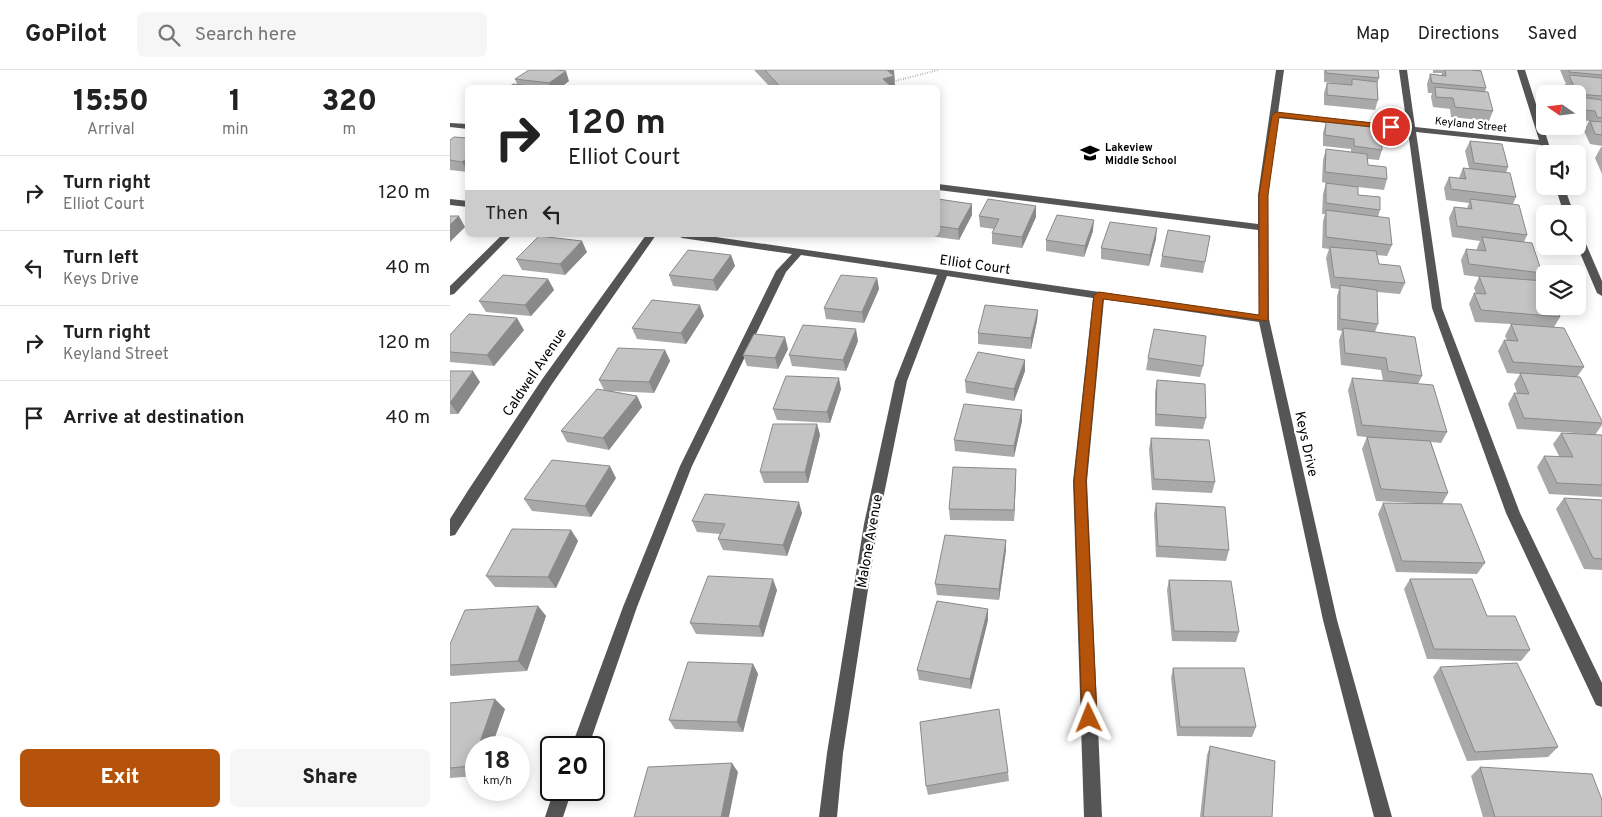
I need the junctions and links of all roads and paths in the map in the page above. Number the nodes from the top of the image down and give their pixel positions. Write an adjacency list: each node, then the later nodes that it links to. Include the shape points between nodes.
1 (938, 70): 5 (path)
2 (1280, 70): 6 (street, Keys Drive)
3 (1403, 70): 9 (street)
4 (1521, 70): 10 (street)
5 (888, 83)
6 (1276, 115): 9 (street, Keyland Street); 14 (street, Keys Drive, via 1263,195)
7 (450, 125): 8 (street)
8 (465, 127)
9 (1411, 129): 10 (street, Keyland Street); 26 (street, via 1437,308 1513,513)
10 (1545, 143)
11 (940, 187): 14 (street)
12 (450, 202): 13 (street)
13 (465, 204)
14 (1264, 228): 24 (street, Keys Drive)
15 (505, 237): 21 (street)
16 (650, 237): 25 (street, Caldwell Avenue, via 507,438)
17 (696, 237): 18 (street, Elliot Court)
18 (799, 252): 20 (street, Elliot Court); 27 (street, via 781,271 686,466)
19 (1586, 255): 22 (street)
20 (943, 273): 23 (street, Elliot Court); 30 (street, Malone Avenue, via 901,381 871,524 834,753)
21 (450, 292)
22 (1602, 293)
23 (1099, 295): 24 (street, Elliot Court); 31 (street, via 1080,481)
24 (1264, 319): 32 (street, Keys Drive, via 1330,620)
25 (450, 531)
26 (1602, 700)
27 (583, 736)
28 (559, 801): 29 (street)
29 (554, 817)
30 (828, 817)
31 (1093, 817)
32 (1383, 817)

